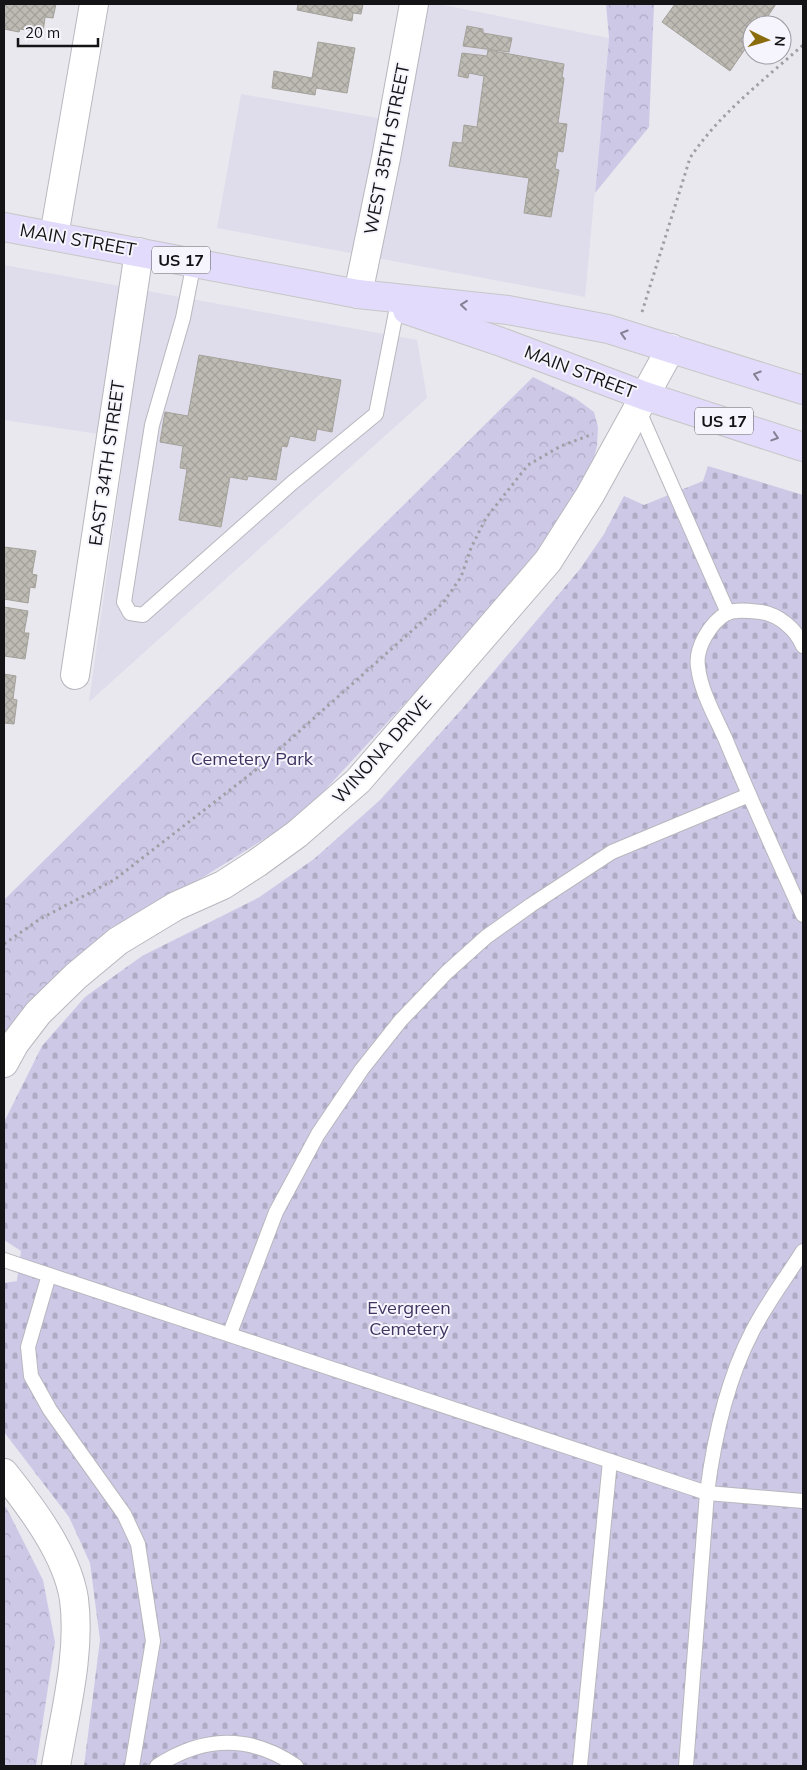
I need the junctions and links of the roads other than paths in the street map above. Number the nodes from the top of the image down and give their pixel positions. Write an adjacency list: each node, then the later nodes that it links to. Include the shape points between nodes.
1 (94, 4): 4 (street)
2 (414, 4): 7 (street, WEST 35TH STREET)
3 (4, 227): 4 (main road, MAIN STREET / US 17)
4 (54, 236): 5 (main road, MAIN STREET / US 17)
5 (139, 252): 6 (main road, MAIN STREET / US 17); 15 (street, EAST 34TH STREET)
6 (194, 262): 7 (main road, MAIN STREET / US 17); 8 (lane, via 183,318 152,425 124,602 130,613 143,615 292,483 376,414)
7 (358, 294): 8 (main road, MAIN STREET / US 17); 9 (main road, MAIN STREET / US 17, one-way to 7, via 608,329 508,310)
8 (397, 307): 11 (main road, MAIN STREET / US 17, via 501,342)
9 (671, 348): 10 (main road, MAIN STREET / US 17, one-way to 9); 11 (street, WINONA DRIVE)
10 (803, 390)
11 (641, 402): 12 (main road, MAIN STREET / US 17, one-way to 12); 13 (lane); 18 (street, WINONA DRIVE, via 590,495 548,561 358,781 297,834 257,863 223,885 176,906 118,941 38,1013)
12 (803, 447)
13 (728, 613): 14 (lane, via 749,610 769,614 786,623); 16 (lane, via 712,626 700,645 698,666 704,688)
14 (803, 646)
15 (75, 676)
16 (749, 795): 17 (lane); 22 (lane, via 612,852 531,904 486,937 447,972 396,1027 318,1134 276,1212)
17 (803, 915)
18 (4, 1063)
19 (803, 1251): 25 (lane, via 752,1332 733,1376 712,1455)
20 (4, 1260): 21 (lane)
21 (49, 1275): 22 (lane); 28 (lane, via 28,1348 31,1376 50,1410 124,1514 138,1544 153,1641)
22 (230, 1333): 23 (lane)
23 (610, 1461): 25 (lane); 31 (lane)
24 (4, 1473): 27 (street, via 36,1514 58,1552 74,1598 76,1642)
25 (707, 1493): 26 (lane); 32 (lane)
26 (803, 1501)
27 (56, 1766)
28 (132, 1766)
29 (157, 1766): 30 (lane, via 200,1745 228,1742 258,1746)
30 (296, 1766)
31 (580, 1766)
32 (686, 1766)

